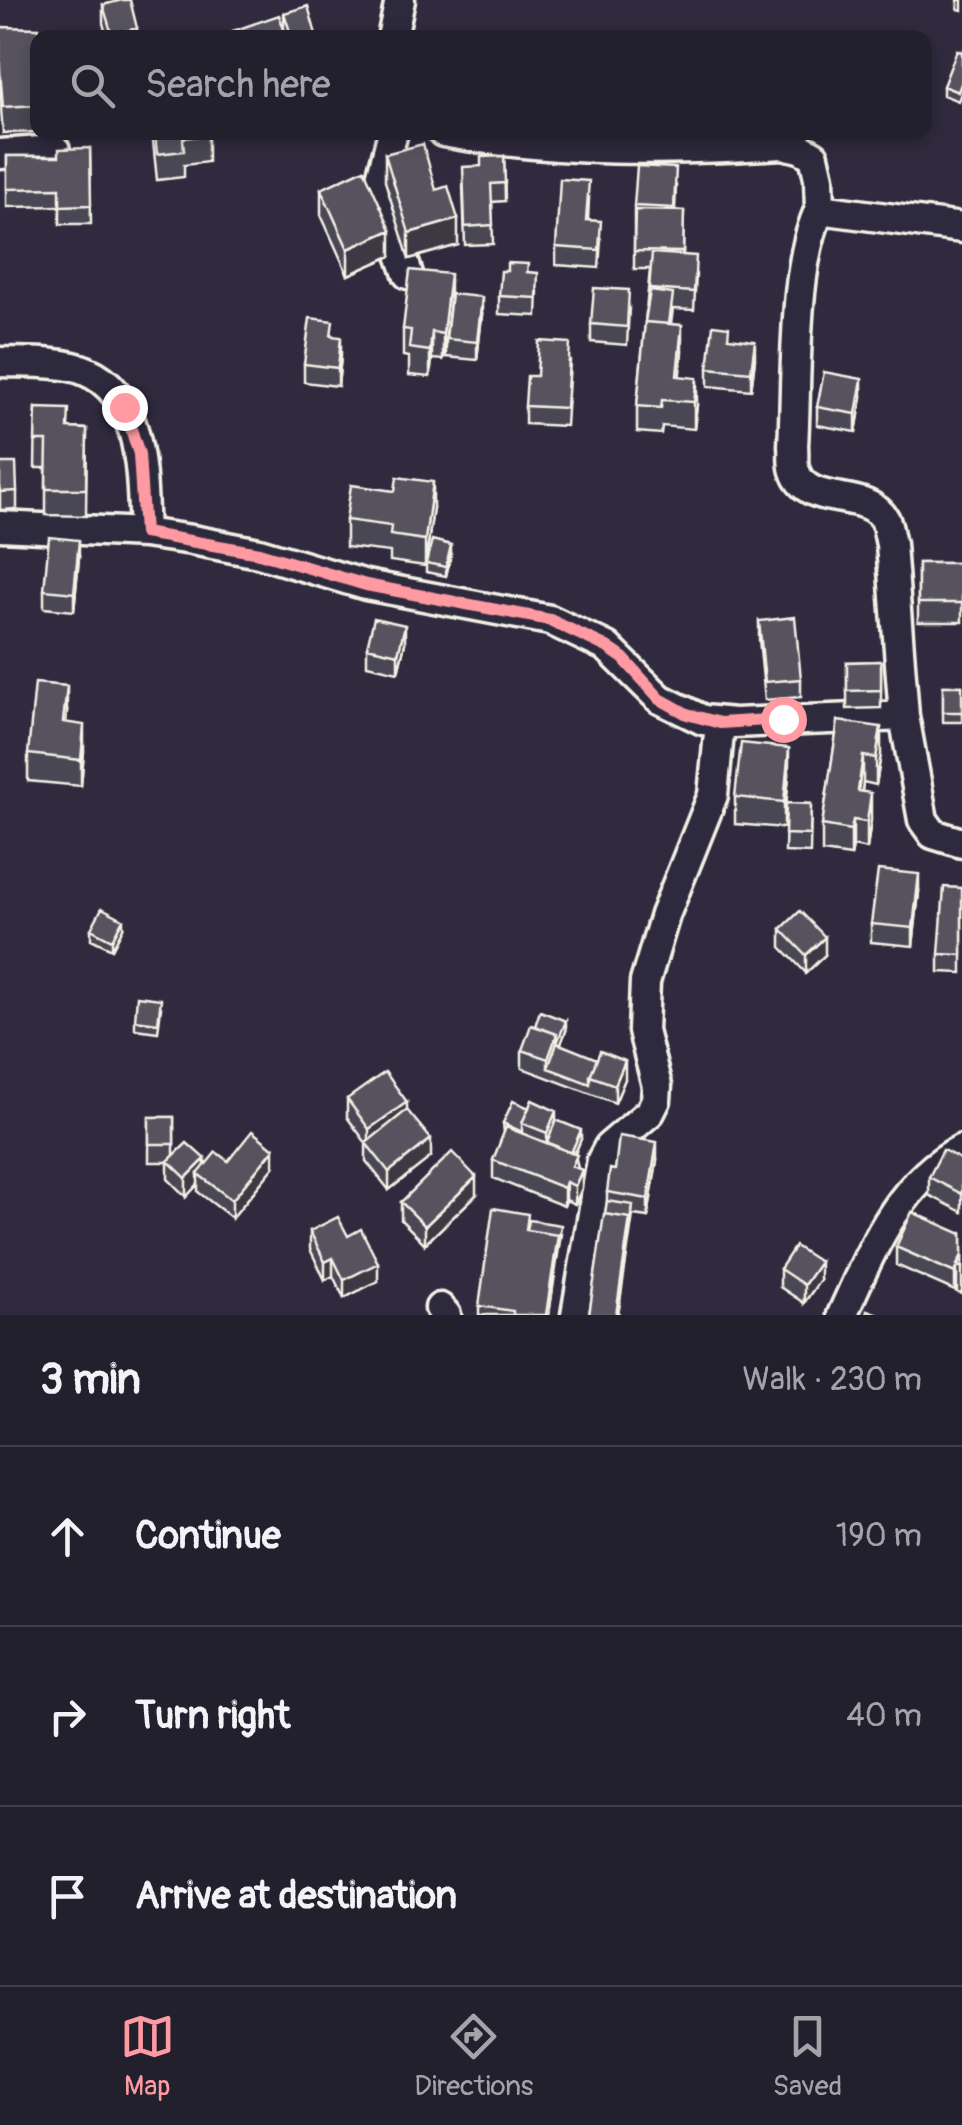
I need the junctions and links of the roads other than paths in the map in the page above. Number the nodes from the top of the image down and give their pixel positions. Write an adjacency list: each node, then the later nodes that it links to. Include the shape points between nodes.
1 (400, 0): 2 (street)
2 (394, 30)
3 (391, 140): 9 (street, via 380,182)
4 (490, 140): 7 (street, via 620,151 782,144 814,156)
5 (56, 150): 6 (street)
6 (0, 154)
7 (820, 209): 8 (street); 13 (street, via 810,229 802,286 794,471 802,484 870,504 885,520)
8 (962, 228)
9 (408, 274)
10 (0, 362): 12 (street, via 87,371 110,389 124,407 139,454)
11 (0, 526): 12 (street)
12 (144, 533): 14 (street, via 550,620 623,658 673,707)
13 (904, 716): 14 (street); 15 (street, via 923,820 933,834)
14 (720, 723): 17 (street, via 712,795 645,982 643,1031 656,1100 602,1160)
15 (962, 843)
16 (962, 1148): 18 (street, via 899,1202)
17 (576, 1315)
18 (842, 1315)

